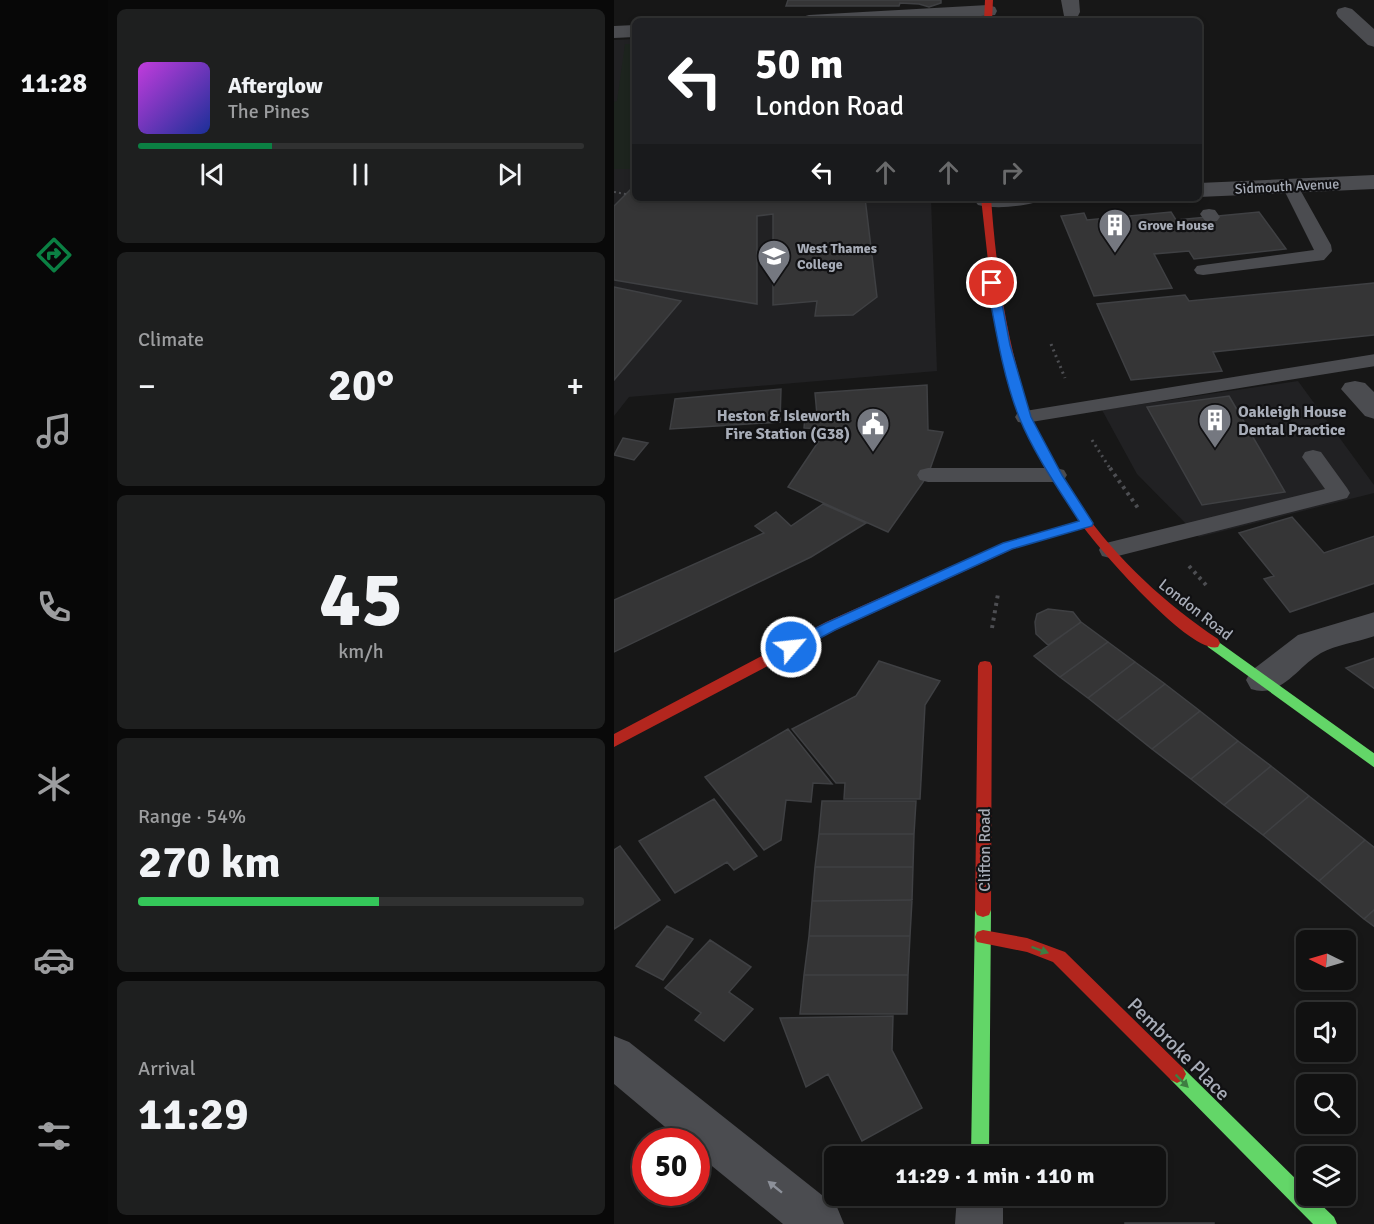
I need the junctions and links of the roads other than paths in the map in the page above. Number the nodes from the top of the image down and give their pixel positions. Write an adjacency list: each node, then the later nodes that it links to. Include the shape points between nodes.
1 (988, 11): 3 (street)
2 (1344, 13): 6 (street)
3 (863, 18)
4 (632, 31): 5 (street)
5 (614, 32)
6 (1374, 41)
7 (1374, 182): 8 (street, Sidmouth Avenue)
8 (1290, 186): 9 (street, Sidmouth Avenue); 11 (lane, via 1323,252 1318,256 1236,260)
9 (1202, 190)
10 (986, 201): 15 (main road, London Road, via 995,306)
11 (1203, 270)
12 (1374, 360): 15 (lane)
13 (1355, 389): 14 (street)
14 (1374, 410)
15 (1025, 417): 18 (main road, London Road)
16 (1313, 457): 20 (lane, via 1339,493)
17 (928, 475): 18 (lane)
18 (1056, 475): 19 (main road, London Road)
19 (1087, 523): 20 (main road, London Road); 24 (main road, via 1008,546 831,626)
20 (1109, 550): 23 (main road, London Road, via 1166,609)
21 (1374, 624): 23 (street, via 1310,644)
22 (985, 666): 26 (main road, Clifton Road)
23 (1263, 680): 25 (main road, London Road)
24 (614, 741)
25 (1374, 762)
26 (983, 937): 28 (main road, Clifton Road); 32 (main road, Pembroke Place, one-way to 32, via 1027,945 1059,957)
27 (614, 1057): 30 (street, one-way to 27)
28 (980, 1146)
29 (980, 1206): 31 (street)
30 (820, 1224)
31 (979, 1224)
32 (1327, 1224)

